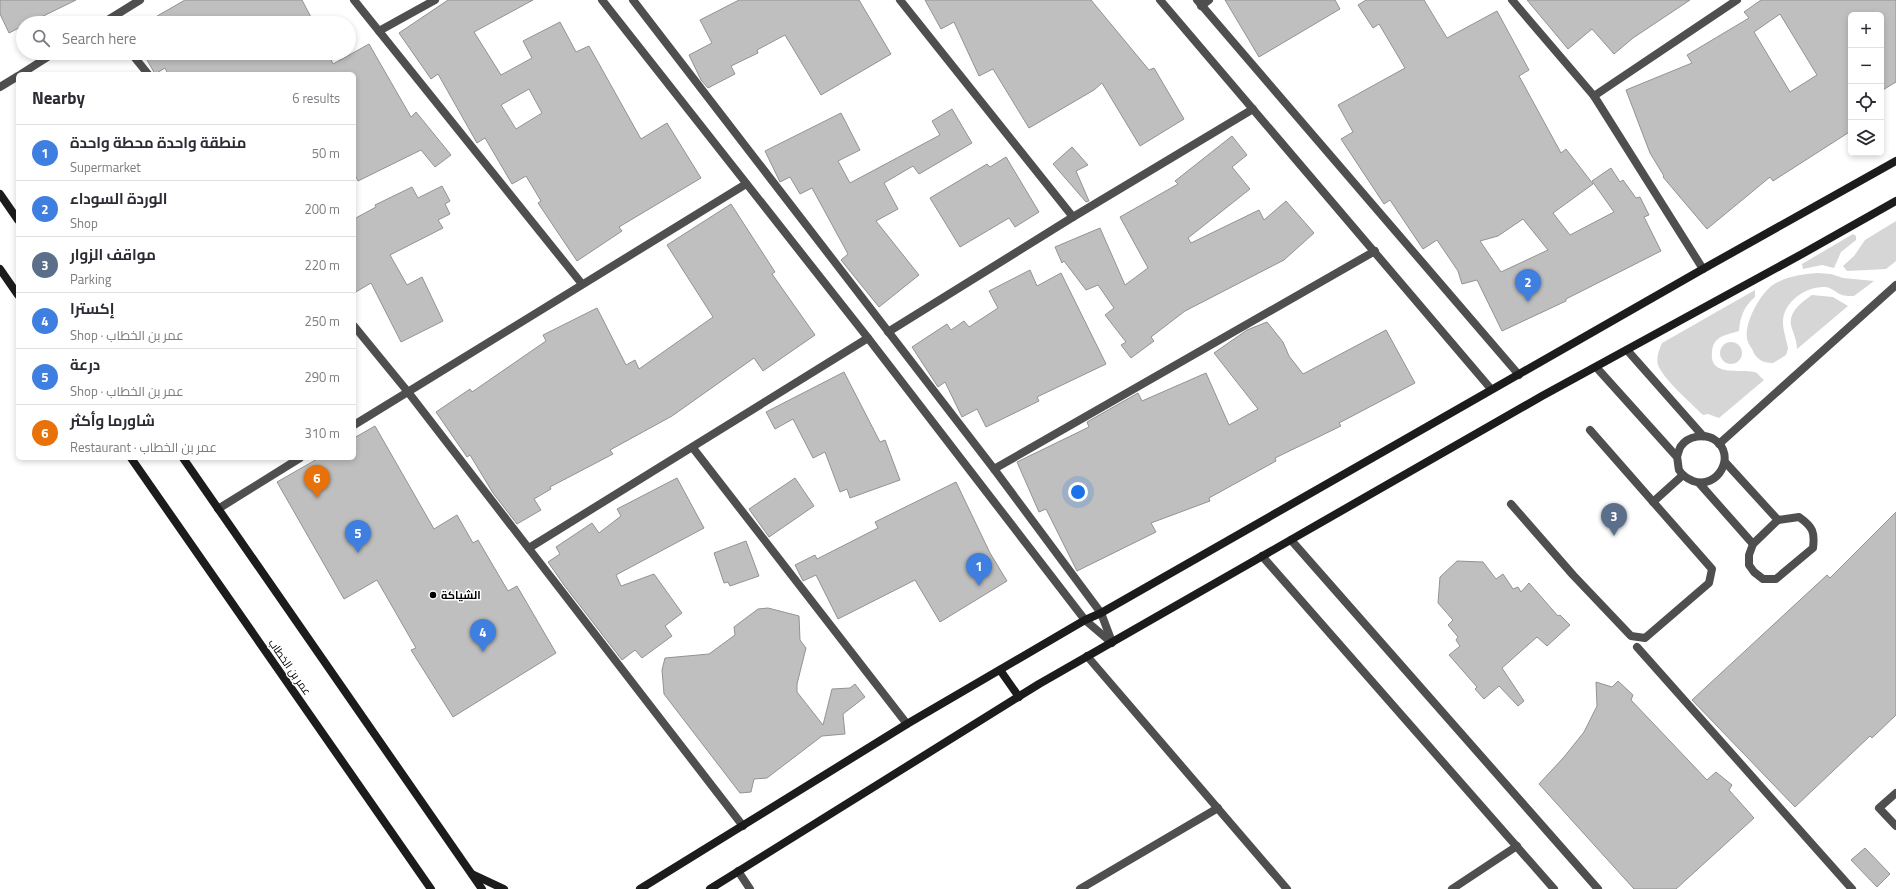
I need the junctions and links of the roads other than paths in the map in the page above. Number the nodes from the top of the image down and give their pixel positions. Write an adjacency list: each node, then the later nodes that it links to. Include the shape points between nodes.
1 (140, 0): 12 (street)
2 (354, 0): 13 (street)
3 (435, 0): 13 (street)
4 (602, 0): 23 (street)
5 (633, 0): 35 (street)
6 (900, 0): 27 (street)
7 (1160, 0): 21 (street)
8 (1209, 0): 11 (street)
9 (1512, 0): 20 (street)
10 (1737, 0): 20 (street)
11 (1199, 3): 39 (street)
12 (115, 16)
13 (379, 32): 31 (street)
14 (43, 60): 16 (street)
15 (137, 60): 17 (street)
16 (24, 72)
17 (146, 72)
18 (16, 77): 19 (street)
19 (0, 87)
20 (1594, 96): 30 (street)
21 (1253, 109): 27 (street); 28 (street)
22 (1896, 161): 30 (main road)
23 (746, 184): 31 (street); 36 (street)
24 (0, 194): 26 (main road)
25 (1896, 201): 37 (main road)
26 (16, 217)
27 (1073, 217): 35 (street)
28 (1375, 251): 40 (street); 52 (street)
29 (0, 269): 33 (main road)
30 (1703, 269): 39 (main road)
31 (582, 284): 41 (street)
32 (1896, 284): 45 (street)
33 (16, 292)
34 (356, 328): 41 (street)
35 (888, 332): 52 (street)
36 (868, 338): 46 (street); 64 (street)
37 (1627, 350): 38 (main road); 44 (street)
38 (1596, 367): 47 (street); 59 (main road)
39 (1519, 375): 40 (main road)
40 (1491, 389): 63 (main road)
41 (408, 392): 42 (street); 61 (street)
42 (356, 424)
43 (1590, 430): 55 (street)
44 (1703, 436): 45 (street); 47 (street, via 1691,438 1681,446)
45 (1719, 444): 51 (street, via 1723,449)
46 (693, 448): 61 (street); 70 (street)
47 (1677, 457): 53 (street, via 1679,470)
48 (132, 460): 78 (main road, عمر بن الخطاب)
49 (183, 460): 57 (main road)
50 (297, 460): 57 (street)
51 (1725, 462): 54 (street, via 1721,474 1711,481); 58 (street)
52 (994, 469): 63 (street)
53 (1684, 475): 54 (street); 55 (street)
54 (1699, 484): 60 (street)
55 (1653, 502): 56 (street, via 1712,569 1709,583 1645,638 1631,636 1614,620)
56 (1511, 504)
57 (218, 509): 76 (main road)
58 (1778, 520): 60 (street); 60 (street, via 1799,517 1809,524 1814,535 1813,548 1776,580 1763,580 1749,565)
59 (1291, 540): 62 (main road); 88 (street)
60 (1753, 544)
61 (529, 548): 73 (street)
62 (1262, 556): 65 (main road); 75 (street)
63 (1100, 613): 64 (main road); 65 (street)
64 (1085, 620): 65 (street); 68 (main road)
65 (1112, 643): 67 (main road)
66 (1637, 646): 89 (street)
67 (1087, 656): 69 (main road); 72 (street)
68 (1000, 670): 69 (main road); 70 (main road)
69 (1019, 697): 77 (main road)
70 (907, 724): 73 (main road)
71 (1896, 793): 74 (street, via 1879,808)
72 (1218, 808): 84 (street); 85 (street)
73 (743, 826): 81 (main road)
74 (1896, 826)
75 (1517, 846): 86 (street); 87 (street)
76 (470, 872): 79 (main road); 80 (main road)
77 (738, 872): 82 (main road); 83 (street)
78 (431, 889)
79 (482, 889)
80 (504, 889)
81 (640, 889)
82 (710, 889)
83 (750, 889)
84 (1080, 889)
85 (1287, 889)
86 (1452, 889)
87 (1554, 889)
88 (1598, 889)
89 (1852, 889)

